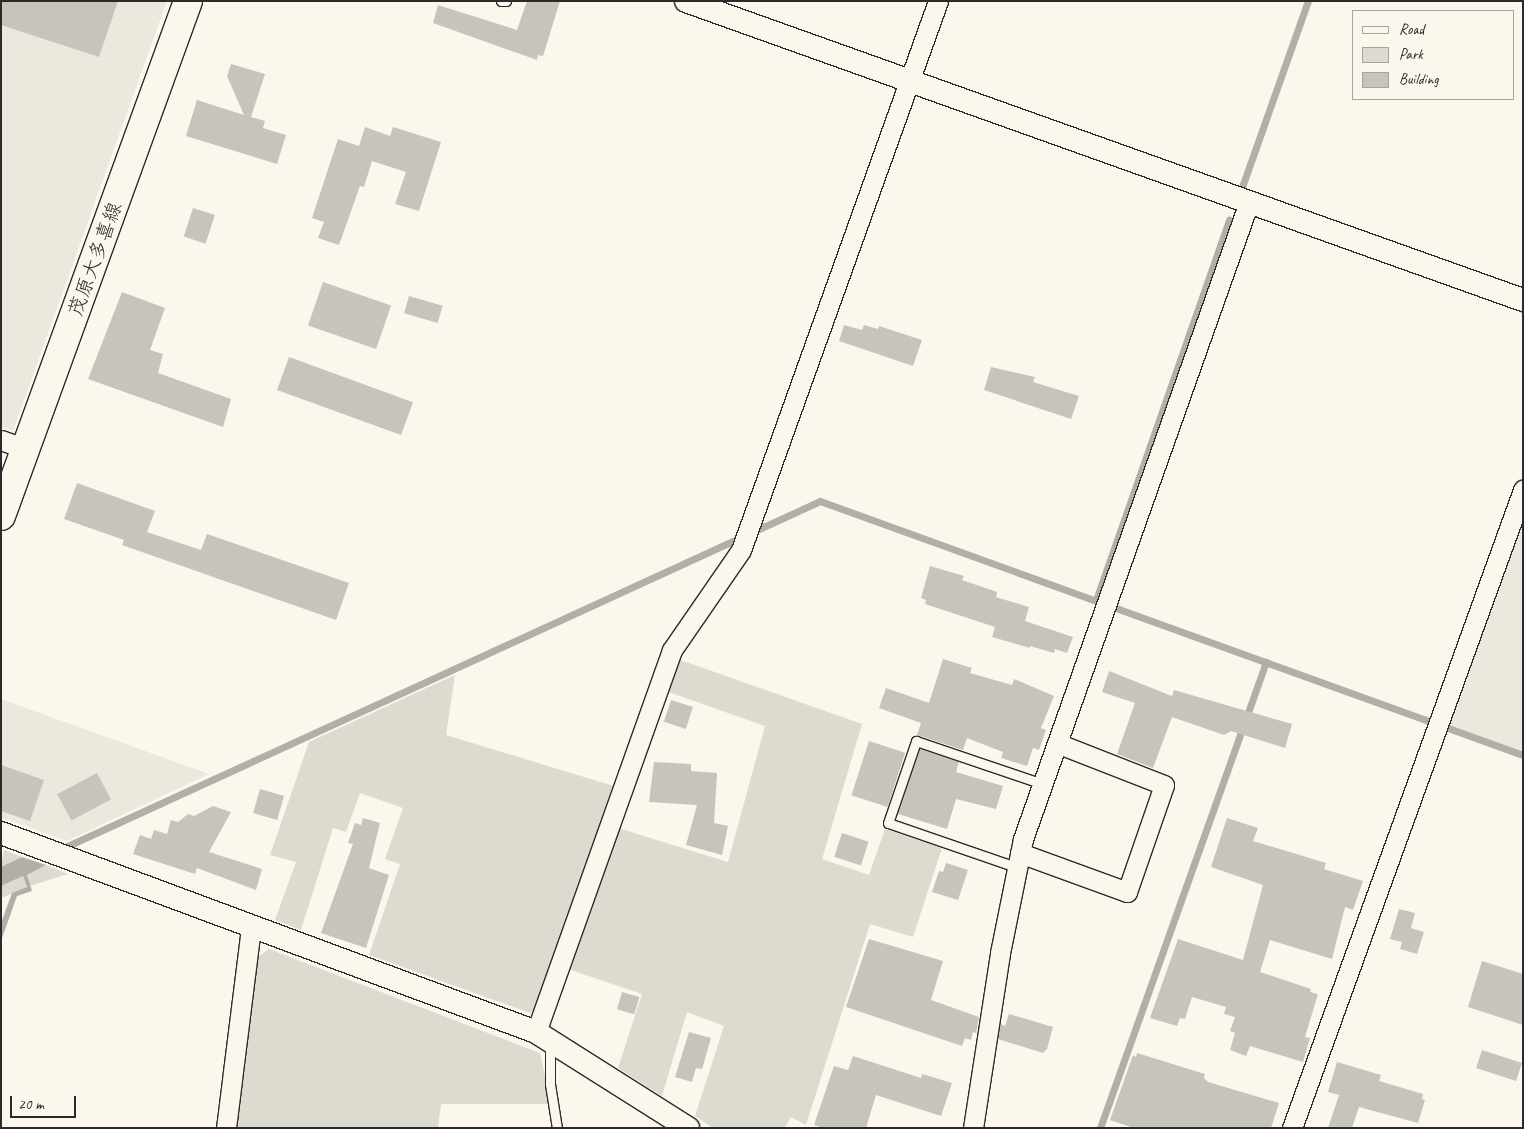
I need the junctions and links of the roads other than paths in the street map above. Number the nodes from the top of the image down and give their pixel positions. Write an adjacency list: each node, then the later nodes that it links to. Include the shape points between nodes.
1 (188, 1): 10 (main road, 茂原大多喜線)
2 (501, 1): 3 (lane)
3 (506, 1)
4 (686, 1): 6 (street)
5 (938, 1): 6 (street)
6 (910, 81): 7 (street); 18 (street, via 741,550 672,650)
7 (1249, 202): 8 (street); 13 (street)
8 (1523, 300)
9 (1, 440): 10 (street)
10 (26, 449): 12 (main road, 茂原大多喜線)
11 (1523, 490): 23 (street)
12 (1, 516)
13 (1057, 743): 14 (street); 16 (street, via 1164,785 1127,892)
14 (1043, 784): 16 (street); 16 (lane, via 916,741 888,823)
15 (1, 833): 17 (street)
16 (1018, 860): 22 (street)
17 (251, 928): 18 (street); 19 (street)
18 (544, 1037): 20 (lane); 21 (street)
19 (226, 1128)
20 (557, 1128)
21 (688, 1128)
22 (973, 1128)
23 (1292, 1128)

